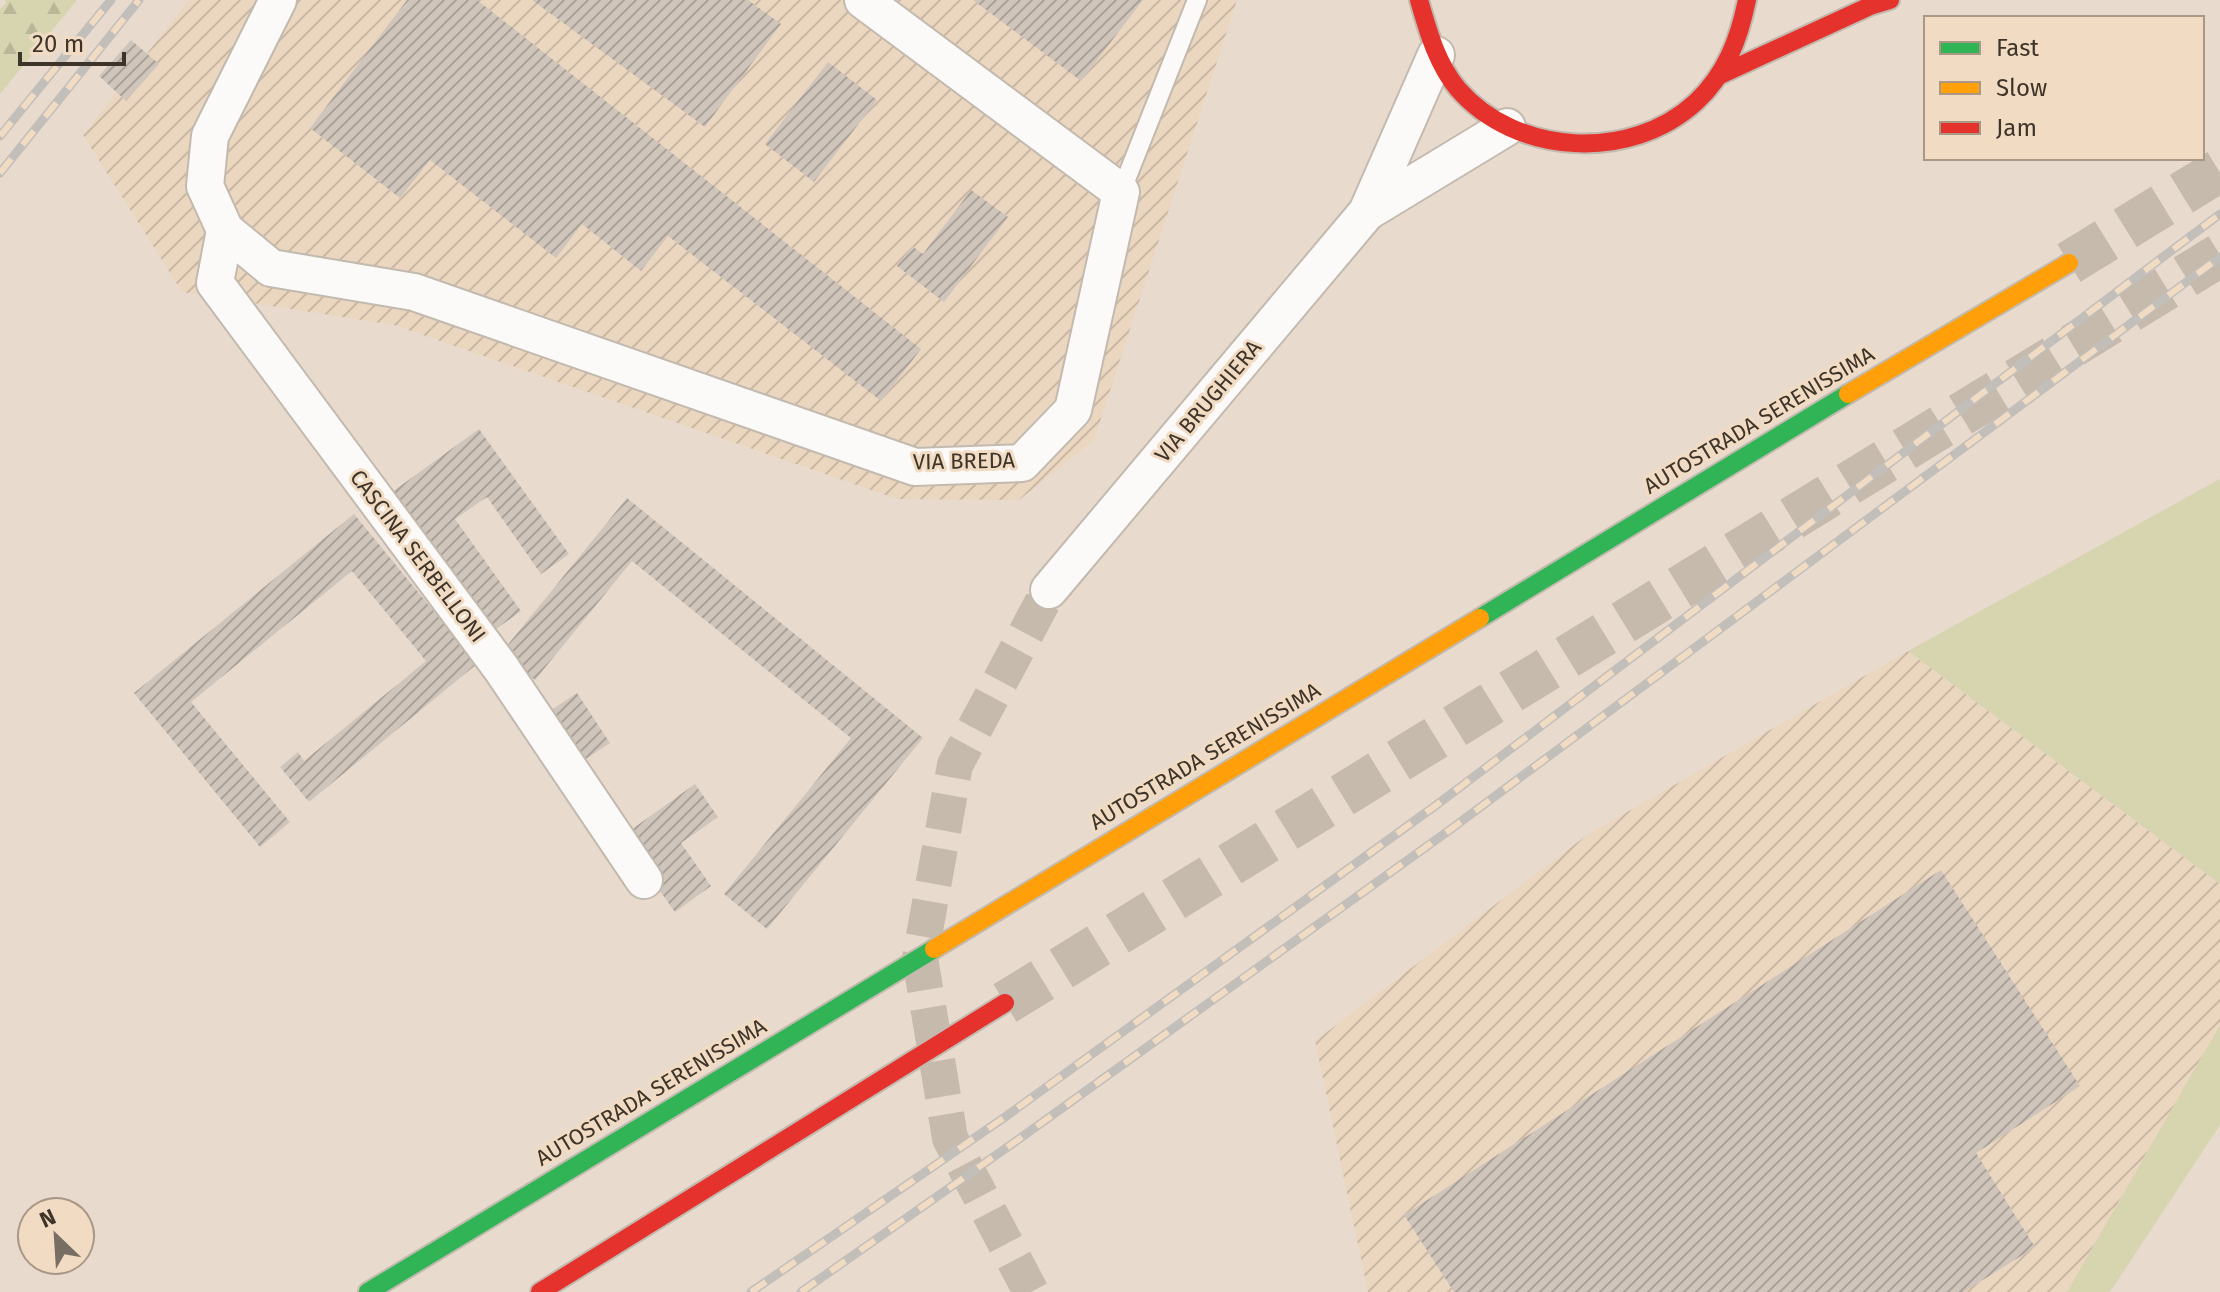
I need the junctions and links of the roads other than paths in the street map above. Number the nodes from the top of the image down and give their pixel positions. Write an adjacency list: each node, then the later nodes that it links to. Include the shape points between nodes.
1 (278, 0): 13 (street, via 210,136 205,186)
2 (863, 0): 11 (street)
3 (1197, 0): 11 (lane)
4 (1419, 0): 8 (main road)
5 (1747, 0): 9 (main road, via 1741,34)
6 (1890, 0): 7 (main road)
7 (1864, 3): 9 (main road)
8 (1436, 55): 10 (main road, via 1466,97); 12 (street, VIA BRUGHIERA)
9 (1720, 75): 10 (main road, via 1687,110 1646,133 1600,145 1552,143)
10 (1507, 127): 12 (street, VIA BRUGHIERA)
11 (1121, 192): 13 (street, VIA BREDA, via 1073,410 1022,463 915,467 414,292 271,268)
12 (1367, 212): 15 (street, VIA BRUGHIERA)
13 (225, 230): 16 (street, CASCINA SERBELLONI, via 215,283 501,668)
14 (2069, 263): 18 (main road, AUTOSTRADA SERENISSIMA)
15 (1049, 590)
16 (644, 880)
17 (1005, 1003): 19 (main road)
18 (368, 1292)
19 (540, 1292)

